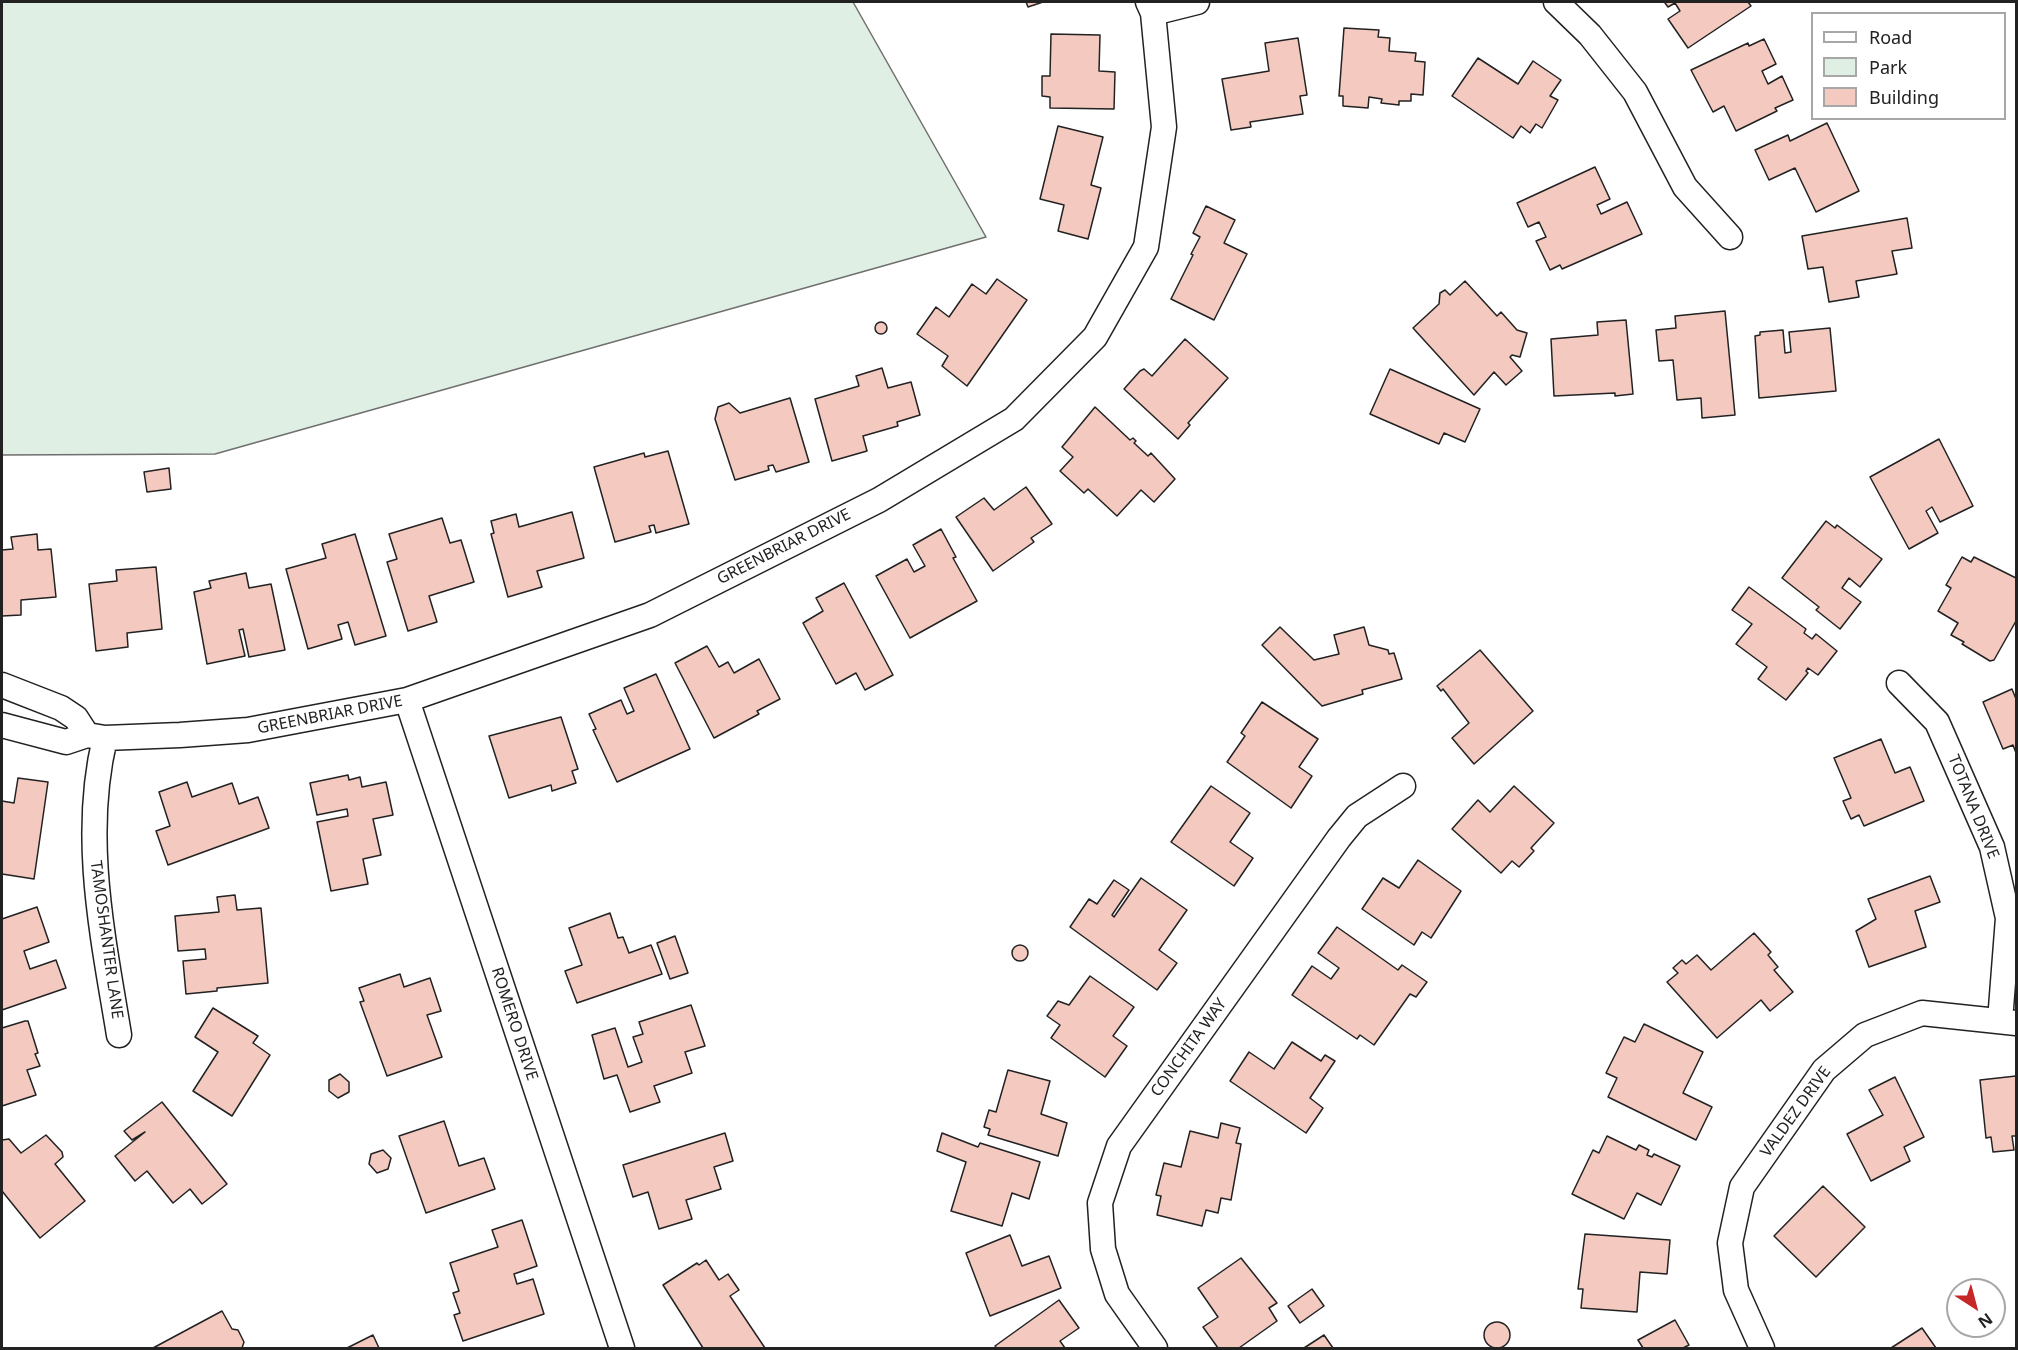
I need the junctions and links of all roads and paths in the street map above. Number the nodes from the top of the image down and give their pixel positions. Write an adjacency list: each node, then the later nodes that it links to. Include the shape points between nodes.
1 (1197, 2): 3 (street)
2 (1556, 2): 4 (street, via 1590,34 1635,92 1685,187)
3 (1150, 7): 7 (street, GREENBRIAR DRIVE, via 1164,127 1146,247 1095,337 1014,419 879,500 650,615)
4 (1730, 237)
5 (1899, 682): 11 (street, TOTANA DRIVE, via 1937,722 1992,847 2008,918)
6 (2, 685): 9 (street, via 61,708)
7 (408, 700): 9 (street, GREENBRIAR DRIVE, via 248,730); 13 (street, ROMERO DRIVE)
8 (2, 725): 9 (street, GREENBRIAR DRIVE, via 66,742)
9 (96, 737): 12 (street, TAMOSHANTER LANE, via 94,859)
10 (1403, 786): 14 (street, CONCHITA WAY, via 1357,816 1339,838 1119,1146 1100,1203 1102,1249 1117,1294)
11 (2008, 1022): 15 (street, VALDEZ DRIVE, via 1922,1013 1865,1035 1824,1070 1742,1187 1730,1243 1736,1290)
12 (119, 1035)
13 (622, 1348)
14 (1155, 1348)
15 (1762, 1348)

